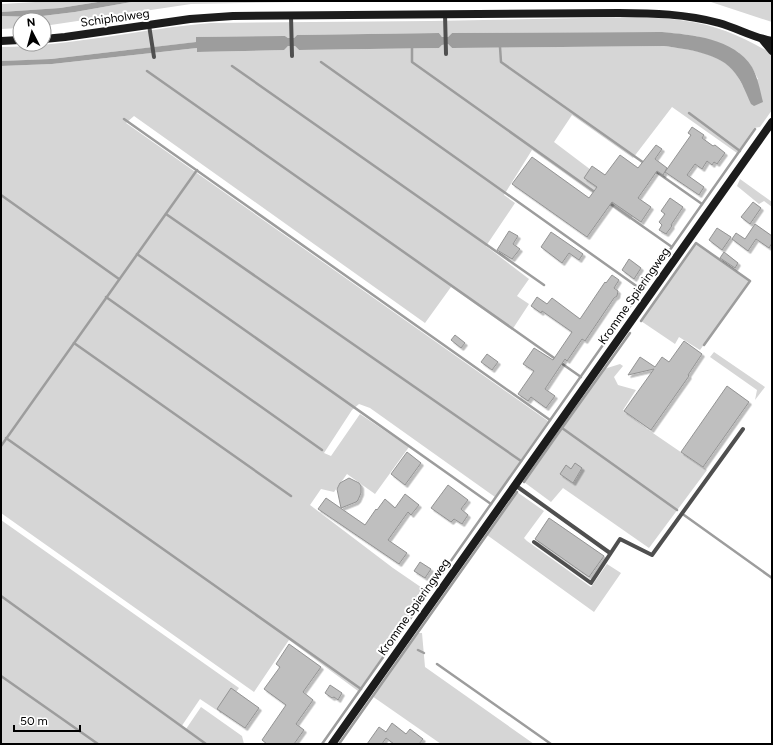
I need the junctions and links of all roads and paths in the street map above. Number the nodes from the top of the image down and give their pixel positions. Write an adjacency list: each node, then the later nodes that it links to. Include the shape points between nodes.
1 (445, 14): 2 (main road, Schipholweg); 5 (main road, Schipholweg, via 666,14 722,24); 10 (lane)
2 (291, 16): 3 (main road, Schipholweg, via 190,19); 12 (lane)
3 (149, 25): 4 (main road, Schipholweg); 11 (lane)
4 (52, 38)
5 (762, 39): 8 (main road, Schipholweg); 9 (main road, Schipholweg)
6 (12, 40): 7 (main road)
7 (1, 41)
8 (772, 41)
9 (772, 51)
10 (446, 54)
11 (153, 55)
12 (292, 56)
13 (772, 122): 15 (main road, Kromme Spieringweg)
14 (743, 429): 17 (lane, via 652,555 620,539)
15 (516, 485): 17 (lane); 18 (main road, Kromme Spieringweg)
16 (534, 542): 17 (lane, via 591,583)
17 (610, 553)
18 (332, 744)

